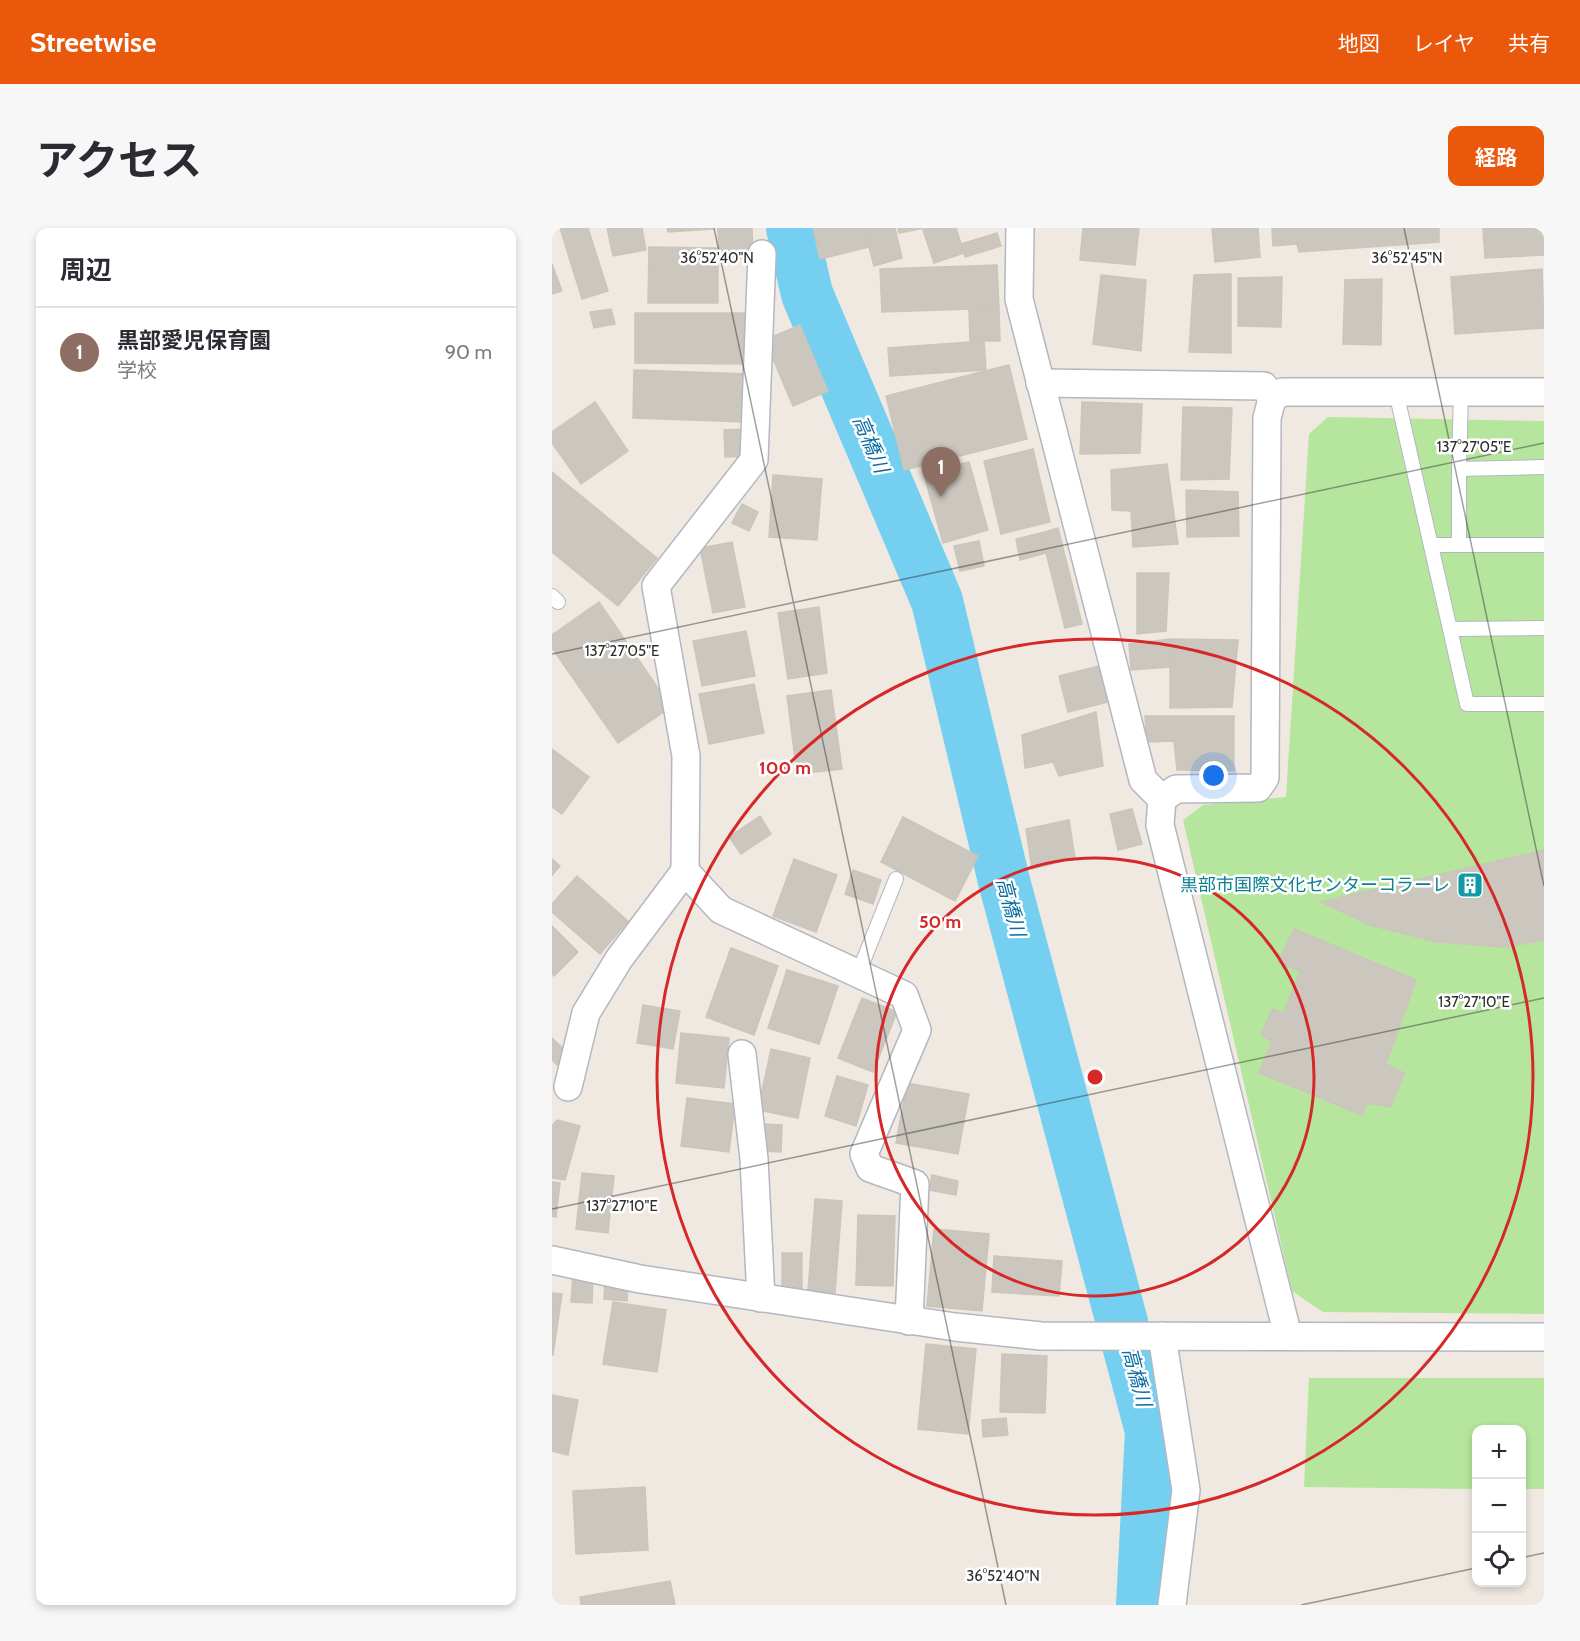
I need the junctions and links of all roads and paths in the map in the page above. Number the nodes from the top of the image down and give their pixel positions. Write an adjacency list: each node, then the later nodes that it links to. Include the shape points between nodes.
1 (1020, 228): 3 (street, via 1019,299)
2 (762, 254): 17 (street, via 754,459 657,586 686,756)
3 (1040, 383): 7 (street, via 1264,386); 16 (street, via 1143,780)
4 (1396, 392): 5 (street); 7 (street, via 1282,392); 10 (lane)
5 (1461, 392): 6 (street); 9 (lane)
6 (1544, 392)
7 (1272, 399): 16 (street, via 1267,418 1265,778 1258,788 1176,789)
8 (1544, 467): 9 (lane)
9 (1459, 469): 11 (lane)
10 (1431, 545): 11 (lane); 14 (lane)
11 (1459, 545): 12 (lane)
12 (1544, 545)
13 (1544, 628): 14 (lane)
14 (1450, 629): 15 (lane, via 1467,704)
15 (1544, 704)
16 (1162, 800): 26 (street, via 1160,825)
17 (685, 871): 19 (street, via 721,910); 21 (street, via 619,959 586,1013)
18 (896, 879): 19 (lane)
19 (858, 974): 24 (street, via 904,995 917,1030 864,1154 870,1168 915,1185)
20 (742, 1054): 23 (street, via 754,1159)
21 (568, 1087)
22 (552, 1260): 23 (street)
23 (760, 1298): 24 (street)
24 (909, 1321): 25 (street, via 1041,1336)
25 (1162, 1336): 26 (street); 28 (street, via 1186,1490)
26 (1288, 1336): 27 (street)
27 (1544, 1337)
28 (1172, 1605)

